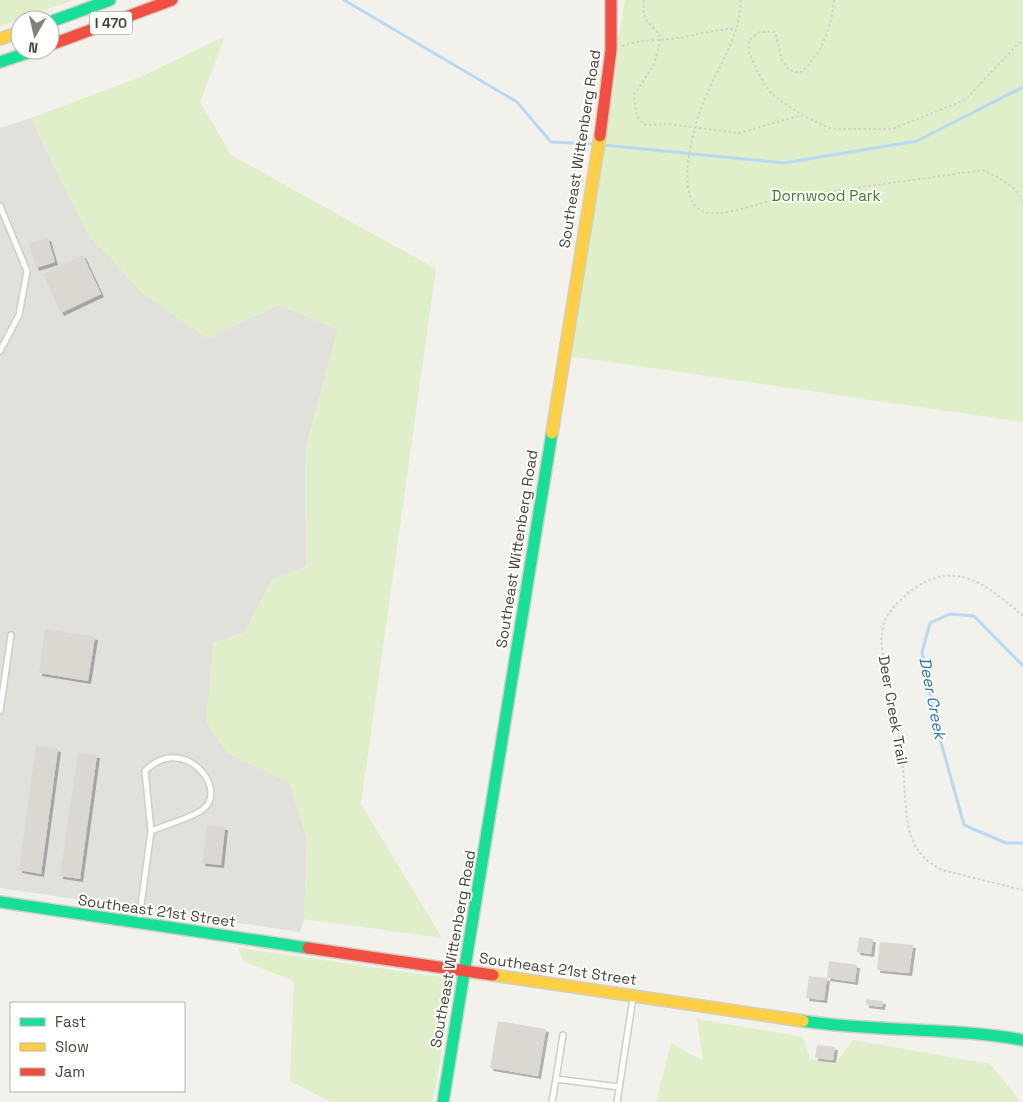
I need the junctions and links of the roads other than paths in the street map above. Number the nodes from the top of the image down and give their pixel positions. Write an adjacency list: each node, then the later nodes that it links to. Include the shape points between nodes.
1 (110, 0): 4 (main road, I 470)
2 (172, 0): 5 (main road, I 470)
3 (611, 0): 13 (main road, Southeast Wittenberg Road, via 611,50 600,135)
4 (60, 18)
5 (60, 41)
6 (0, 206): 7 (lane, via 27,270 19,316)
7 (0, 351)
8 (11, 635): 9 (lane)
9 (0, 711)
10 (151, 831): 10 (lane, via 145,771 154,762 168,757 192,762 208,780 210,797 203,810); 12 (lane)
11 (0, 902): 12 (main road, Southeast 21st Street)
12 (139, 923): 13 (main road, Southeast 21st Street)
13 (465, 971): 14 (main road, Southeast 21st Street); 19 (main road, Southeast Wittenberg Road)
14 (633, 995): 16 (main road, Southeast 21st Street, via 850,1028 946,1031); 18 (lane)
15 (563, 1035): 17 (lane)
16 (1023, 1040)
17 (556, 1079): 18 (lane); 20 (lane)
18 (620, 1087): 21 (lane)
19 (443, 1102)
20 (552, 1102)
21 (617, 1102)

